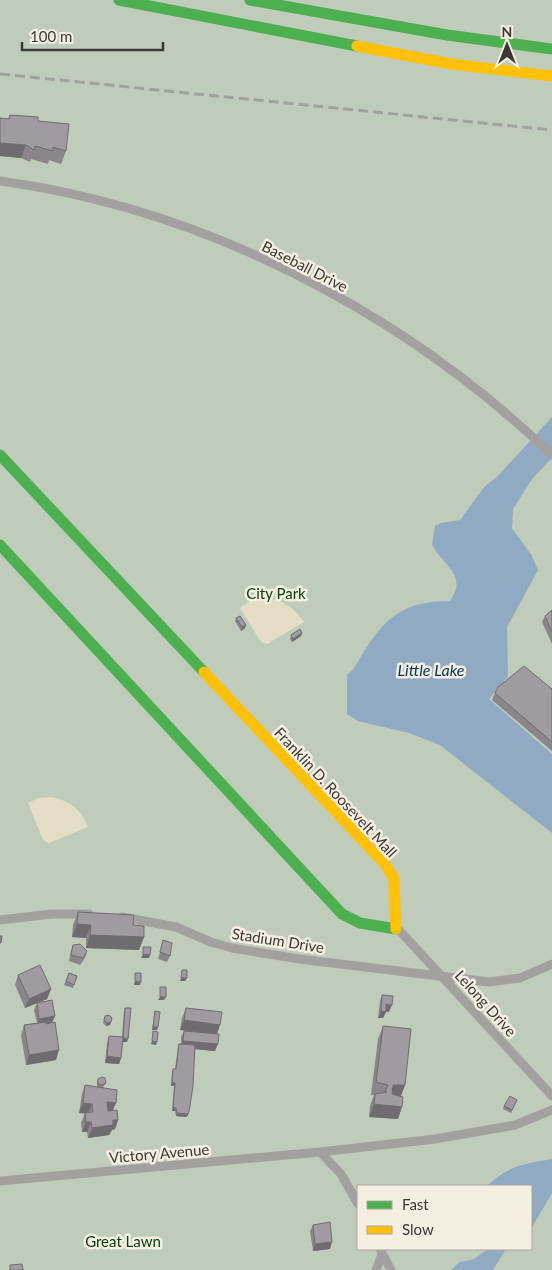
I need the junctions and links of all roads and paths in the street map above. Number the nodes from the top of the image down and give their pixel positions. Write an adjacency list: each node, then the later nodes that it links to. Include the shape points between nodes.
1 (119, 0): 4 (main road, via 451,64)
2 (250, 0): 3 (main road)
3 (552, 49)
4 (552, 76)
5 (3, 181): 6 (street, Baseball Drive, via 67,192 149,215 204,234 298,275 367,314 467,381)
6 (552, 454)
7 (0, 455): 12 (main road, Franklin D. Roosevelt Mall, via 385,864 394,878)
8 (0, 545): 12 (main road, via 342,914 360,923)
9 (96, 914): 11 (street, via 52,914)
10 (112, 915): 14 (street, Stadium Drive, via 176,927 232,948)
11 (0, 920)
12 (398, 928): 14 (street, Lelong Drive)
13 (552, 964): 14 (street, Stadium Drive, via 520,978 489,982)
14 (442, 976): 15 (street, Lelong Drive)
15 (552, 1096)
16 (552, 1110): 17 (street, Victory Avenue, via 515,1125 475,1133)
17 (320, 1152): 18 (street, Victory Avenue); 19 (street, via 341,1174)
18 (0, 1180)
19 (357, 1202)
20 (381, 1252): 21 (street); 22 (street)
21 (376, 1270)
22 (391, 1270)

